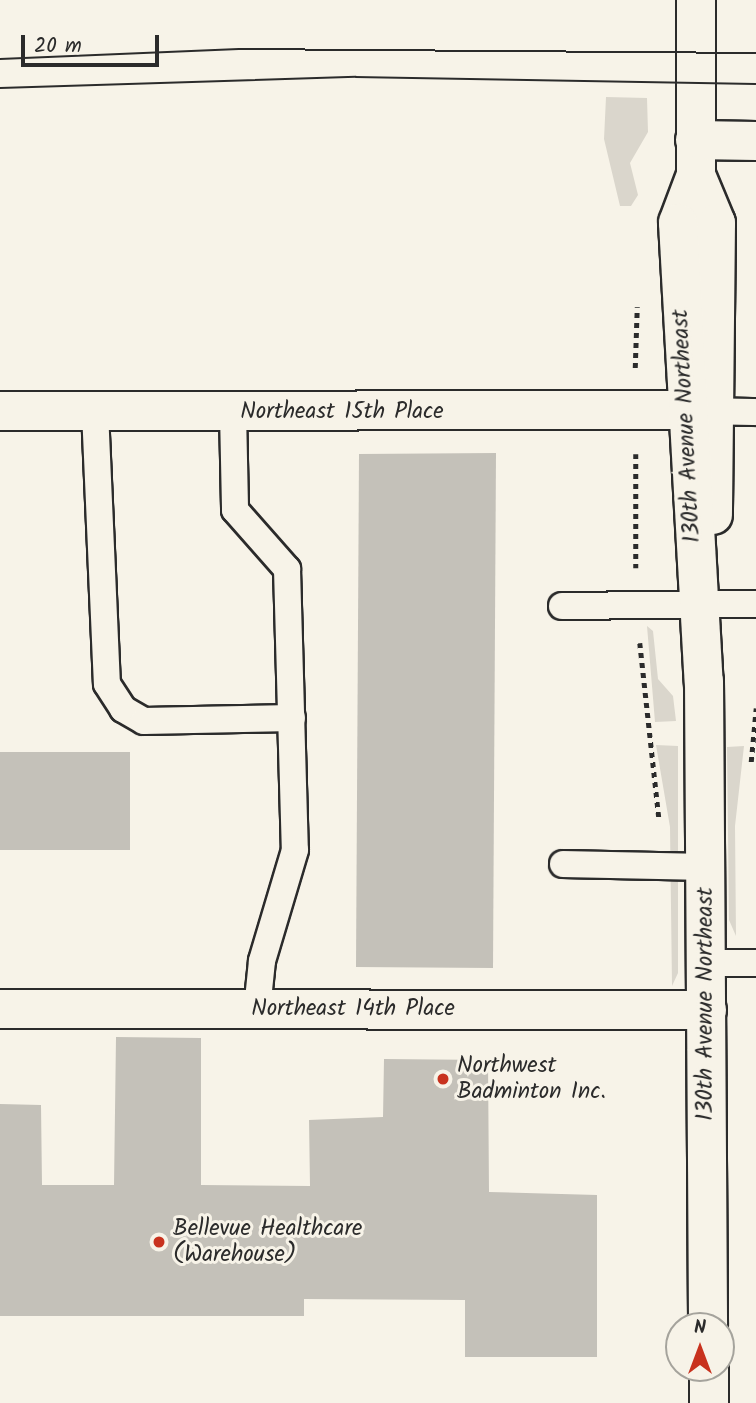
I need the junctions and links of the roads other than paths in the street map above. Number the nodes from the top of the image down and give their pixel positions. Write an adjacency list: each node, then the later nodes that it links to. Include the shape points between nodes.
1 (696, 0): 3 (street, 130th Avenue Northeast)
2 (756, 141): 3 (street)
3 (696, 157): 6 (street, 130th Avenue Northeast, via 716,223)
4 (0, 411): 5 (street, Northeast 15th Place)
5 (95, 411): 7 (street, Northeast 15th Place); 12 (lane, via 107,684 123,709 144,721)
6 (700, 411): 7 (street, Northeast 15th Place); 8 (lane); 11 (street, 130th Avenue Northeast)
7 (233, 412): 12 (lane, via 235,510 287,569)
8 (756, 412)
9 (756, 604): 11 (lane)
10 (562, 606): 11 (lane)
11 (704, 606): 14 (street, 130th Avenue Northeast)
12 (292, 718): 18 (lane, via 296,850 262,961)
13 (563, 864): 14 (lane)
14 (706, 867): 15 (street, 130th Avenue Northeast)
15 (706, 963): 16 (lane); 19 (street, 130th Avenue Northeast)
16 (756, 963)
17 (0, 1009): 18 (street, Northeast 14th Place)
18 (257, 1009): 19 (street, Northeast 14th Place)
19 (707, 1010): 20 (street, 130th Avenue Northeast)
20 (708, 1312)
21 (709, 1382): 22 (street)
22 (709, 1403)

